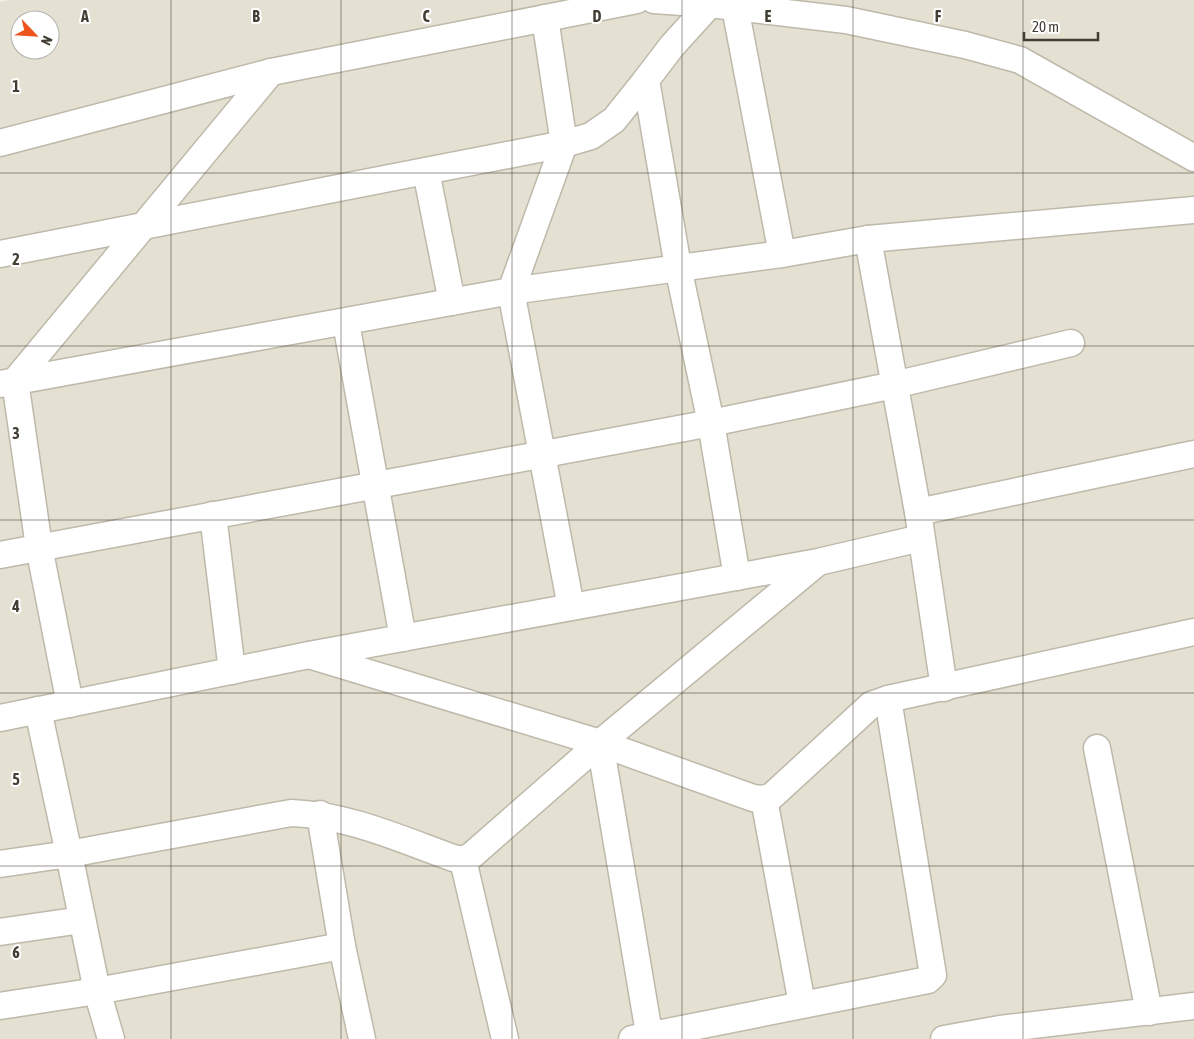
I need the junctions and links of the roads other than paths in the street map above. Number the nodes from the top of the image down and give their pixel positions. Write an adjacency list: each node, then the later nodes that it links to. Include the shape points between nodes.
1 (637, 0): 4 (street)
2 (654, 0): 3 (street)
3 (723, 5): 6 (street, via 672,46); 9 (street, via 846,20 1020,60); 15 (street)
4 (545, 18): 5 (street); 8 (street)
5 (271, 72): 7 (street); 12 (street)
6 (646, 80): 8 (street, via 614,120 591,136); 16 (street)
7 (0, 143)
8 (564, 144): 10 (street); 17 (street)
9 (1194, 158)
10 (426, 171): 12 (street); 18 (street)
11 (1194, 210): 13 (street)
12 (146, 225): 14 (street); 21 (street)
13 (868, 240): 15 (street); 22 (street)
14 (0, 254)
15 (782, 254): 16 (street)
16 (678, 267): 17 (street); 23 (street)
17 (511, 291): 18 (street); 24 (street)
18 (452, 302): 19 (street)
19 (346, 322): 21 (street); 26 (street)
20 (1071, 343): 22 (street)
21 (8, 382): 30 (street)
22 (894, 385): 23 (street); 27 (street)
23 (711, 423): 24 (street); 33 (street)
24 (543, 453): 26 (street); 34 (street)
25 (1194, 454): 27 (street)
26 (376, 485): 28 (street); 36 (street)
27 (918, 512): 29 (street)
28 (213, 516): 30 (street); 38 (street)
29 (921, 538): 32 (street); 39 (street)
30 (40, 547): 31 (street); 41 (street)
31 (0, 555)
32 (818, 562): 33 (street); 44 (street)
33 (736, 577): 34 (street)
34 (571, 608): 36 (street)
35 (1194, 632): 39 (street)
36 (403, 638): 37 (street)
37 (309, 655): 38 (street); 44 (street)
38 (232, 671): 41 (street)
39 (944, 688): 40 (street)
40 (888, 699): 46 (street, via 871,705 772,796); 55 (street, via 933,975 928,980)
41 (70, 704): 42 (street)
42 (38, 710): 43 (street); 48 (street)
43 (0, 718)
44 (600, 743): 46 (street, via 753,798); 49 (street); 59 (street)
45 (1097, 748): 58 (street)
46 (764, 799): 55 (street)
47 (320, 814): 48 (street, via 291,813); 49 (street); 53 (street)
48 (69, 854): 50 (street); 51 (street)
49 (463, 860): 62 (street)
50 (0, 864)
51 (82, 920): 52 (street); 54 (street)
52 (0, 932)
53 (342, 946): 54 (street); 61 (street)
54 (97, 992): 56 (street); 60 (street)
55 (802, 1004): 59 (street)
56 (0, 1006)
57 (1194, 1009): 58 (street)
58 (1149, 1012): 63 (street, via 1000,1028)
59 (644, 1038)
60 (110, 1039)
61 (362, 1039)
62 (505, 1039)
63 (944, 1039)

